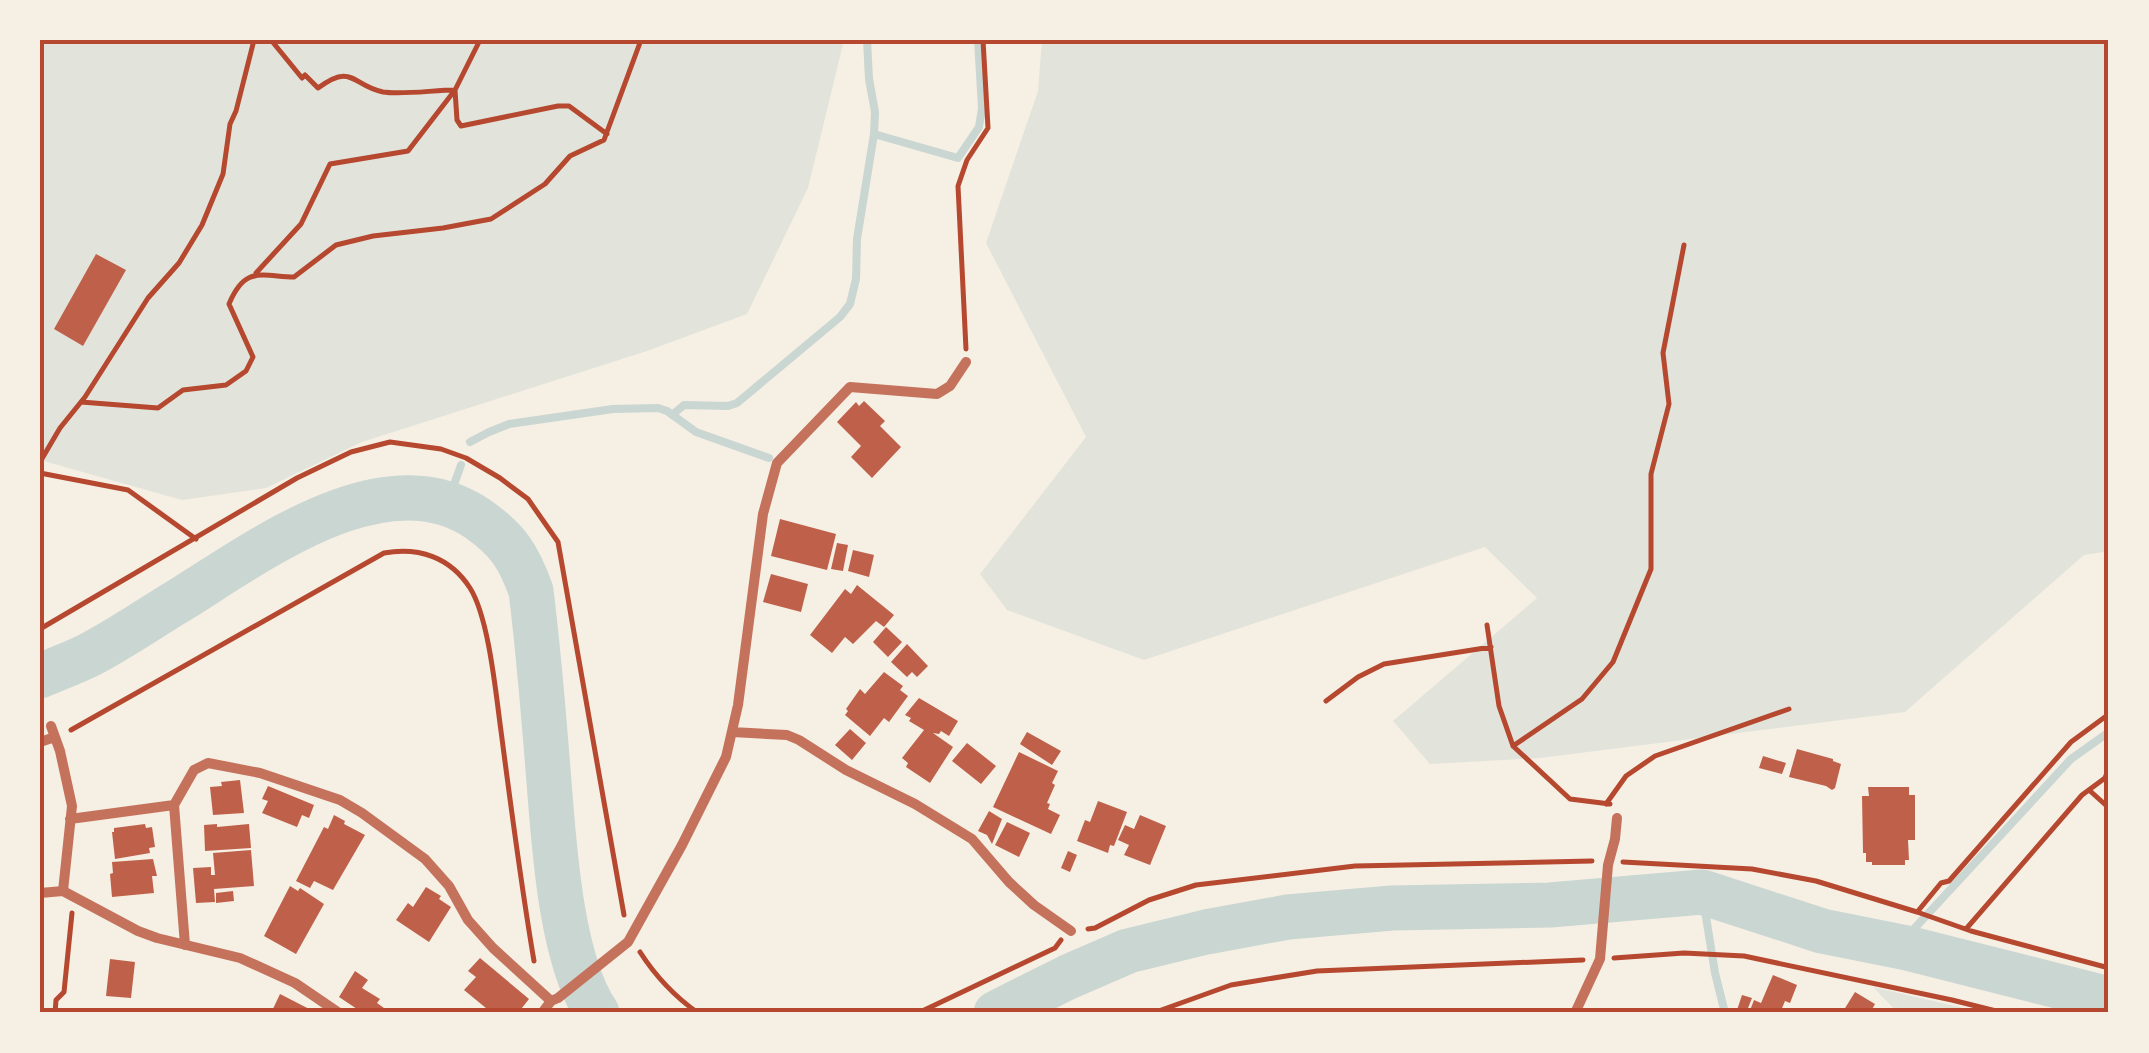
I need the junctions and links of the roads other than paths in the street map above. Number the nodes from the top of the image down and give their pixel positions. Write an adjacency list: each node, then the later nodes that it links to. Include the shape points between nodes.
1 (966, 362): 2 (street, via 938,394 850,387 776,463)
2 (732, 732): 9 (street, via 800,740 915,804 972,838 1009,882); 11 (street, via 726,757 630,940)
3 (40, 742): 6 (street, via 53,732)
4 (174, 806): 6 (street); 10 (street); 11 (street, via 194,770 208,764 260,772 340,800 425,859 468,920)
5 (1617, 818): 14 (street, via 1600,959)
6 (70, 819): 8 (street)
7 (40, 893): 8 (street)
8 (68, 893): 10 (street, via 138,931)
9 (1071, 931)
10 (185, 945): 12 (street, via 268,970)
11 (555, 1000): 13 (street)
12 (339, 1013)
13 (542, 1013)
14 (1575, 1013)

